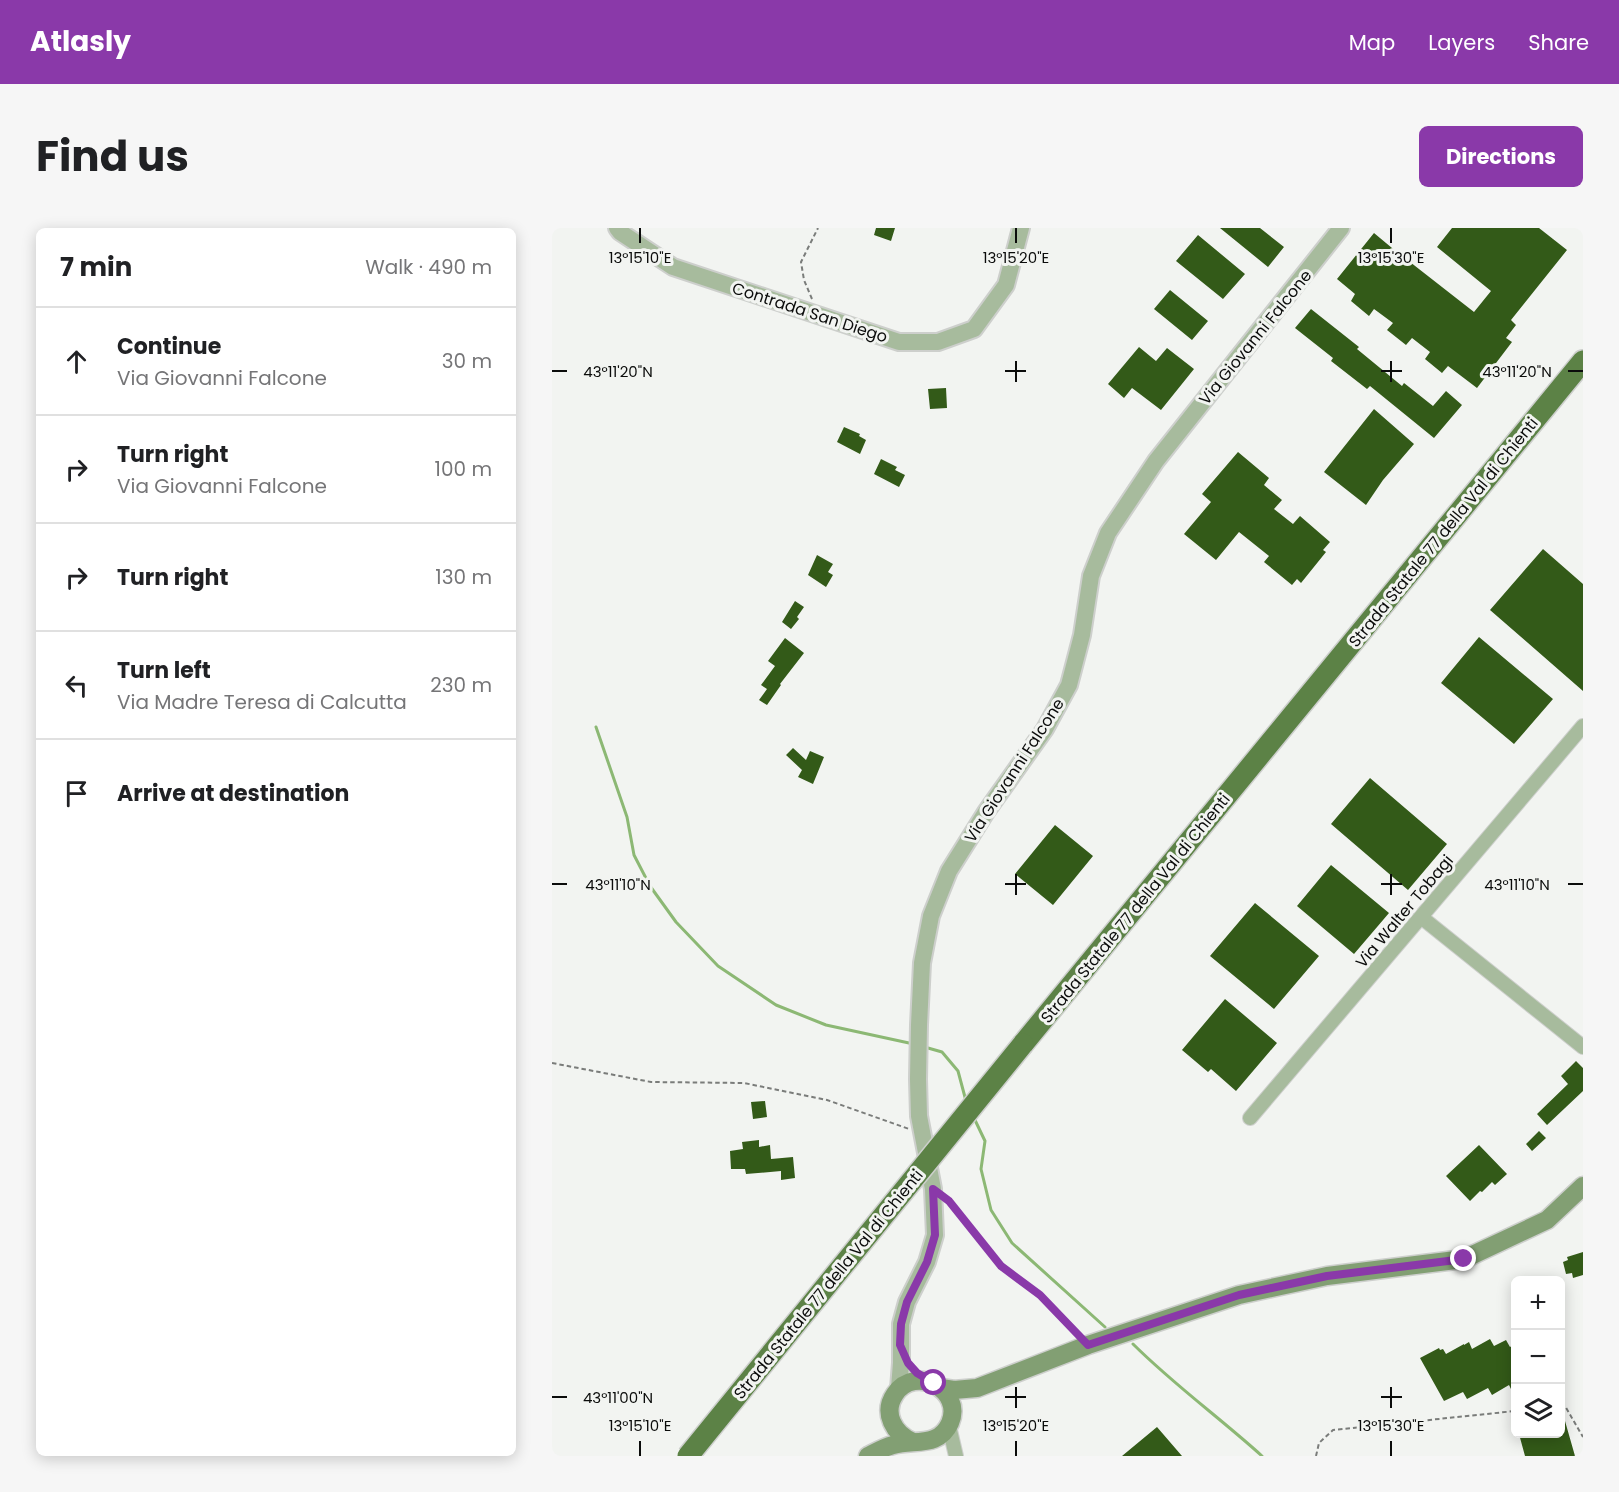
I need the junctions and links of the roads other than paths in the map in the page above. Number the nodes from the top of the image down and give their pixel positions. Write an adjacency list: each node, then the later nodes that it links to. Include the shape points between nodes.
1 (617, 228): 2 (street, Contrada San Diego, via 673,267 899,342 938,342 974,329 1006,285)
2 (1020, 228)
3 (1341, 228): 12 (street, Via Giovanni Falcone, via 1156,461 1107,533 1091,576 1069,685 1045,729 949,871 931,916 922,963 918,1079 919,1116 933,1189 935,1235 927,1262 907,1302)
4 (1583, 361): 8 (highway, Strada Statale 77 della Val di Chienti)
5 (1583, 381): 8 (highway, Strada Statale 77 della Val di Chienti)
6 (1583, 726): 7 (street, Via Walter Tobagi)
7 (1421, 917): 9 (street); 10 (street, Via Walter Tobagi)
8 (1029, 1047): 20 (highway, Strada Statale 77 della Val di Chienti, bridge); 21 (highway, Strada Statale 77 della Val di Chienti)
9 (1583, 1047)
10 (1251, 1118)
11 (1583, 1186): 15 (main road, via 1547,1220 1464,1259 1327,1276 1239,1295 1088,1345)
12 (900, 1345): 13 (street, via 917,1373); 14 (street, Via Giovanni Falcone)
13 (938, 1385): 14 (main road, via 916,1380); 15 (main road, via 954,1390); 16 (main road, via 947,1394)
14 (899, 1388): 17 (main road, via 891,1402)
15 (977, 1388): 16 (main road)
16 (951, 1417): 18 (main road); 23 (street)
17 (890, 1419): 19 (main road, via 898,1434); 22 (main road)
18 (933, 1441): 19 (main road); 23 (street)
19 (913, 1442): 22 (main road, via 892,1445)
20 (688, 1456)
21 (705, 1456)
22 (867, 1456)
23 (955, 1456)

